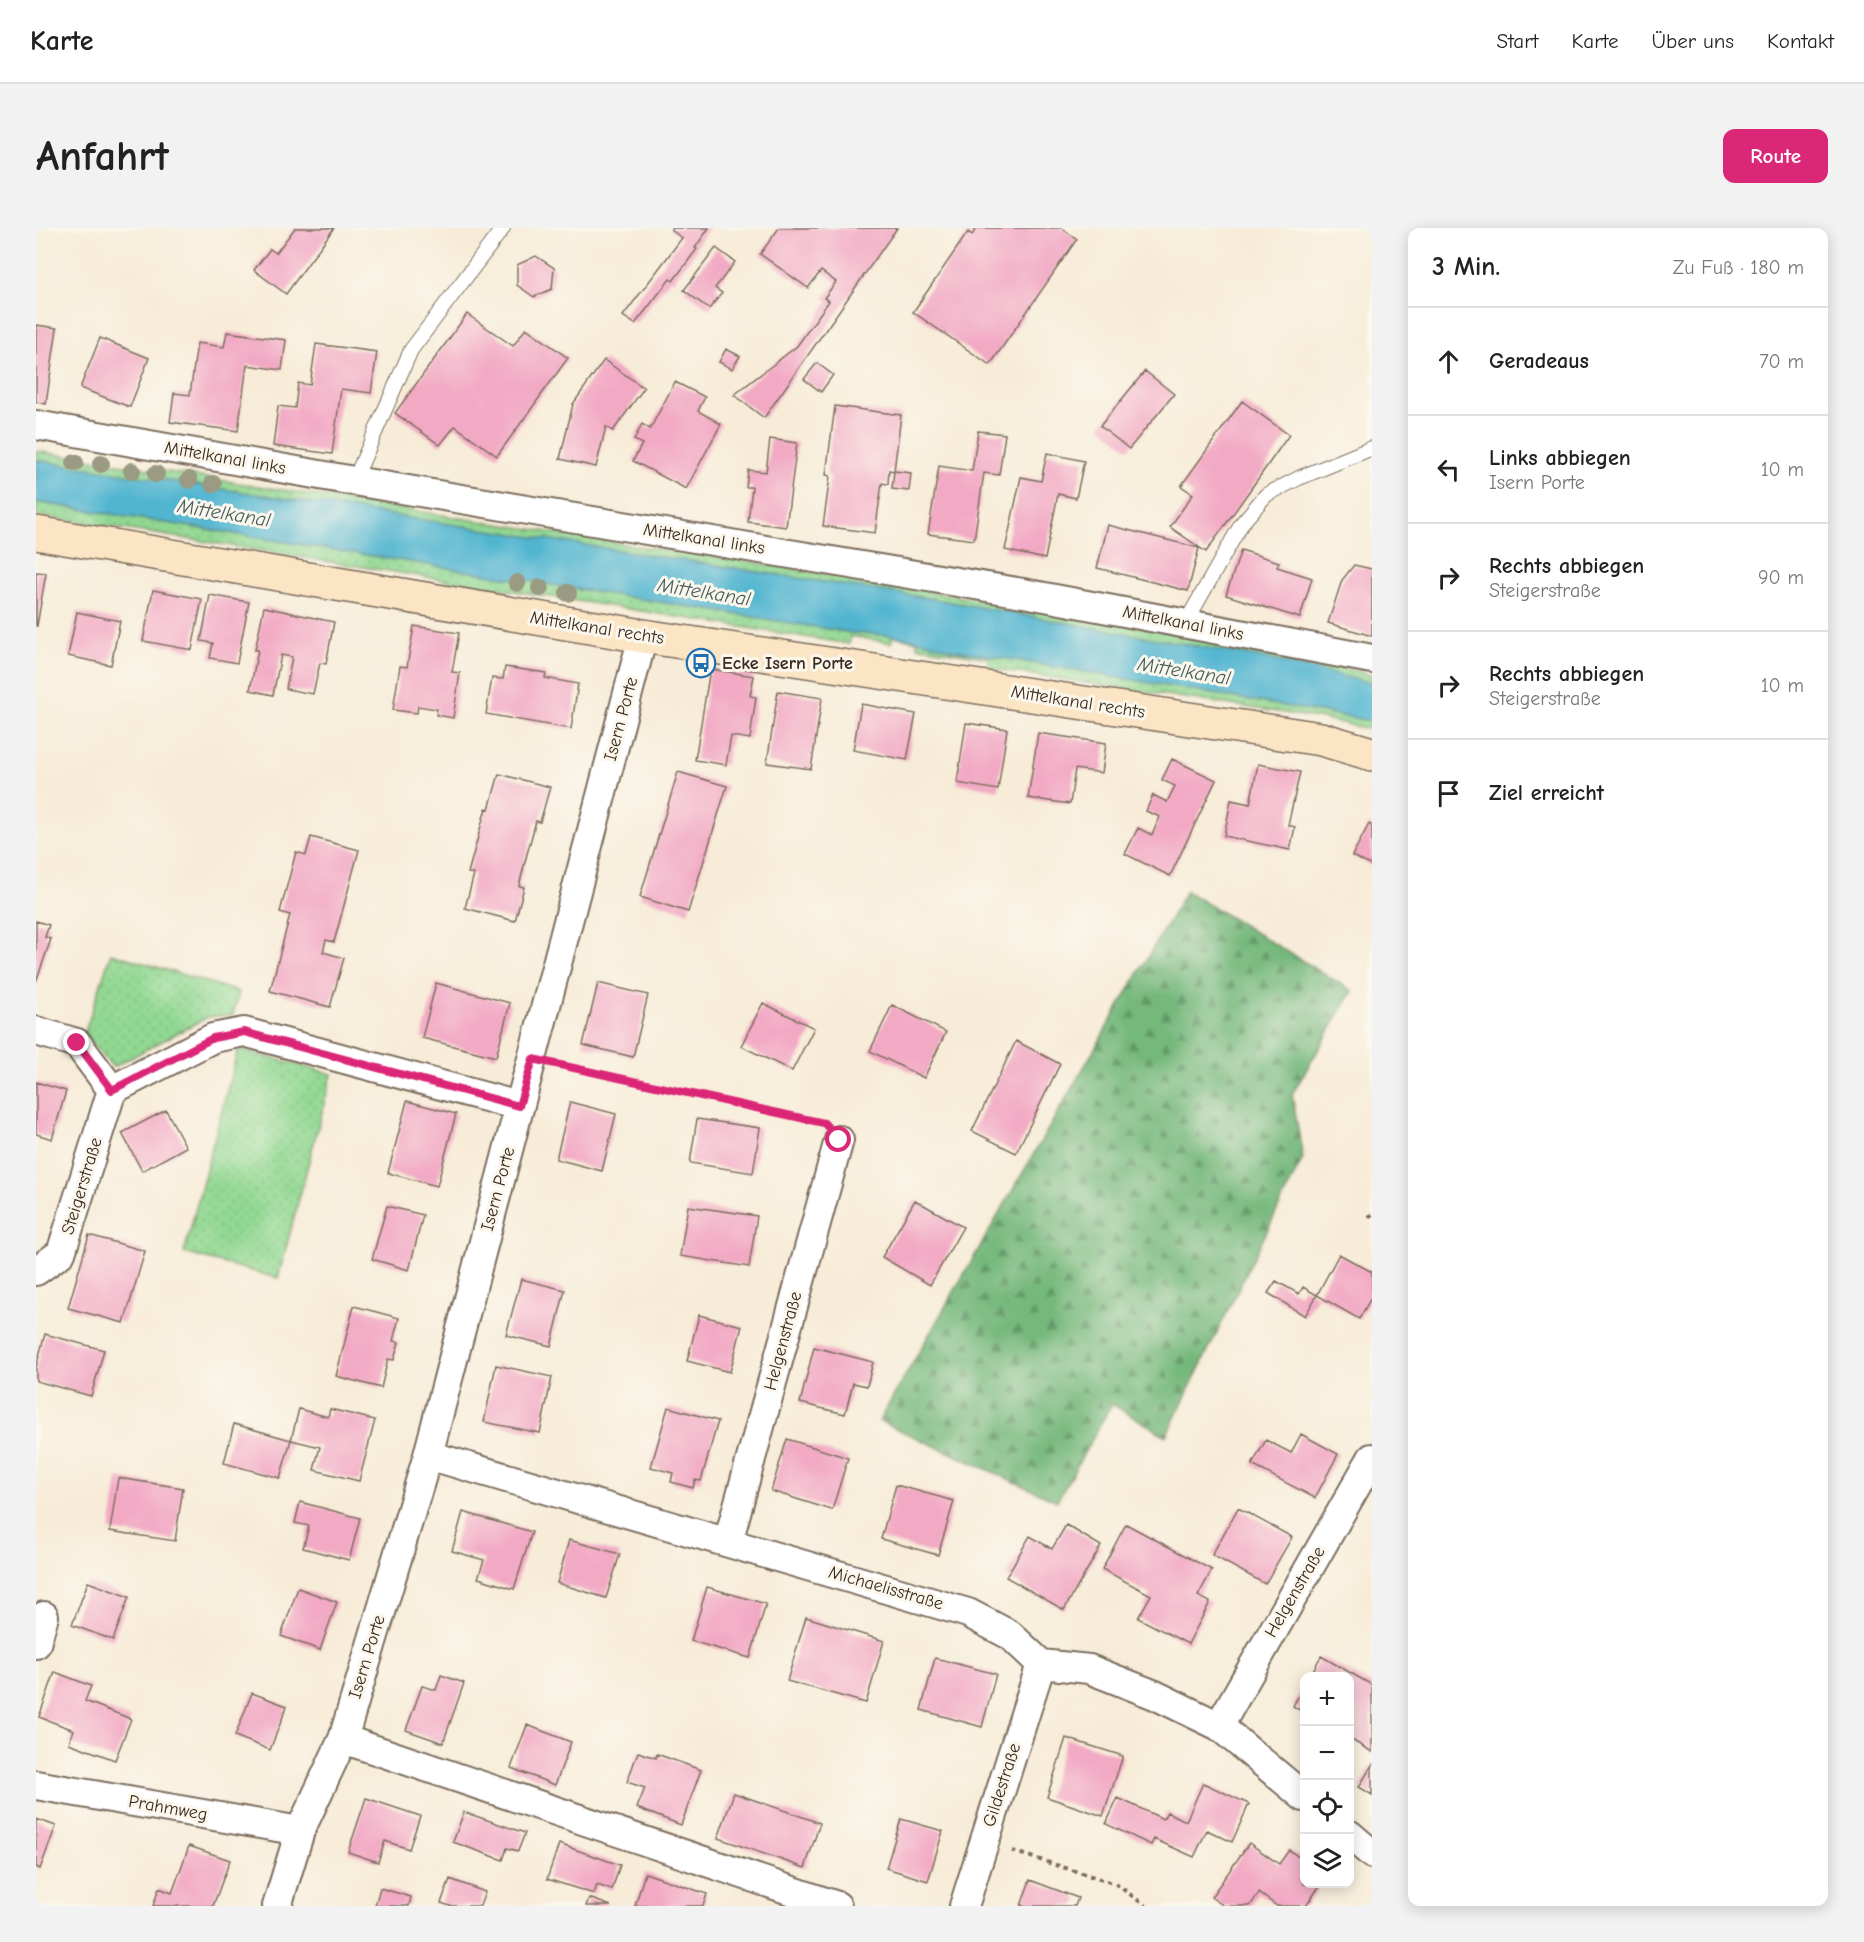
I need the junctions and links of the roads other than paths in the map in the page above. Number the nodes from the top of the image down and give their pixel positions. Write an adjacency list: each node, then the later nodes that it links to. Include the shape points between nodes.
1 (503, 228): 4 (lane, via 411,350)
2 (36, 425): 4 (street, Mittelkanal links)
3 (1372, 448): 6 (lane, via 1266,495 1242,523)
4 (354, 481): 6 (street, Mittelkanal links, via 1029,594)
5 (36, 533): 7 (main road, Mittelkanal rechts)
6 (1185, 624): 8 (street, Mittelkanal links)
7 (643, 636): 9 (main road, Mittelkanal rechts, via 1321,739); 12 (street, Isern Porte)
8 (1372, 659)
9 (1372, 754)
10 (36, 1031): 11 (street, via 77,1043)
11 (112, 1090): 12 (street, via 213,1038 244,1032); 14 (street, Steigerstraße, via 61,1253)
12 (519, 1106): 15 (street, Isern Porte)
13 (839, 1140): 17 (street, Helgenstraße)
14 (36, 1271)
15 (428, 1455): 17 (street, Michaelisstraße); 22 (street, Isern Porte)
16 (1372, 1458): 21 (street, Helgenstraße)
17 (728, 1542): 20 (street, Michaelisstraße, via 968,1613 1010,1635)
18 (44, 1616): 19 (street)
19 (36, 1644)
20 (1041, 1664): 21 (street, via 1089,1670 1155,1695); 30 (street, Gildestraße)
21 (1219, 1726): 24 (street)
22 (343, 1739): 25 (street, Isern Porte); 29 (street)
23 (36, 1785): 25 (street, Prahmweg)
24 (1300, 1793)
25 (300, 1831): 28 (street, Isern Porte)
26 (1354, 1838): 27 (street)
27 (1372, 1854)
28 (277, 1906)
29 (837, 1906)
30 (964, 1906)

